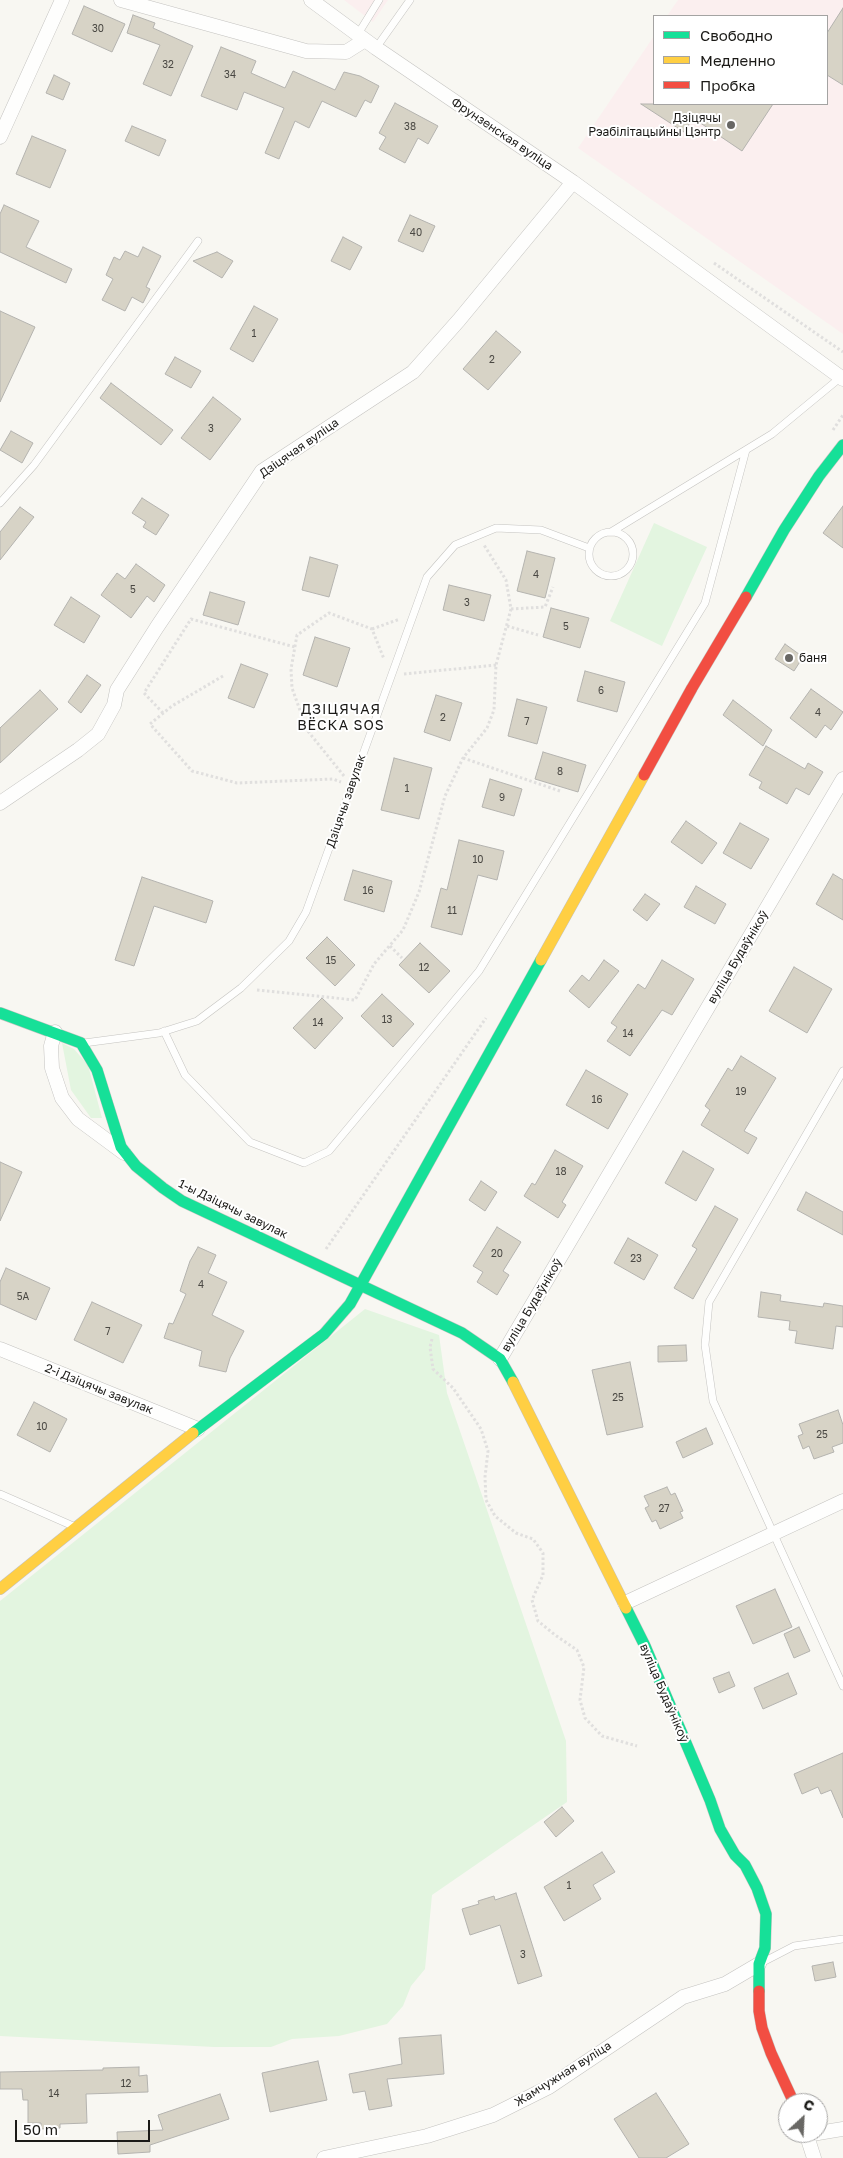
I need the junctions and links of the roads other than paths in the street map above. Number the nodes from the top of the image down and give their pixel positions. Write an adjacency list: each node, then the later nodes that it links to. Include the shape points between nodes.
1 (62, 0): 7 (street)
2 (121, 0): 6 (street, via 306,51 346,52)
3 (311, 0): 6 (street, Фрунзенская вуліца)
4 (379, 0): 6 (lane)
5 (410, 0): 6 (lane)
6 (366, 40): 8 (street, Фрунзенская вуліца)
7 (0, 137)
8 (573, 182): 10 (street, Фрунзенская вуліца); 17 (street, Дзіцячая вуліца, via 413,372 262,471 156,626 118,690 114,705 98,734)
9 (198, 241): 13 (lane, via 34,465)
10 (842, 378): 12 (lane, via 772,434)
11 (843, 445): 24 (street, via 784,530 692,688)
12 (746, 450): 14 (lane); 19 (lane, via 705,603 479,971 329,1150 304,1163 250,1142 185,1075)
13 (0, 503)
14 (611, 532): 15 (lane, via 599,535); 15 (lane, via 622,535 631,543 633,559 626,570 616,576 602,574 591,565)
15 (589, 548): 19 (lane, Дзіцячы завулак, via 541,530 496,528 455,545 427,577 306,912 289,941 241,988 197,1021)
16 (843, 779): 26 (street, вуліца Будаўнікоў)
17 (0, 803)
18 (0, 1013): 20 (street)
19 (164, 1031): 21 (lane, Дзіцячы завулак)
20 (55, 1032): 21 (street); 23 (street, via 51,1046 52,1068 62,1098 78,1119)
21 (81, 1043): 23 (street, 1-ы Дзіцячы завулак, via 96,1070 121,1147)
22 (843, 1071): 31 (lane, via 709,1302 705,1345 713,1401)
23 (128, 1156): 24 (street, 1-ы Дзіцячы завулак, via 136,1166 182,1201)
24 (361, 1286): 26 (street, 1-ы Дзіцячы завулак, via 436,1320 482,1345); 27 (street, via 324,1334)
25 (0, 1349): 27 (street, 2-і Дзіцячы завулак)
26 (500, 1359): 33 (street, вуліца Будаўнікоў)
27 (198, 1429): 30 (street)
28 (0, 1494): 30 (lane)
29 (843, 1501): 31 (street)
30 (75, 1527): 32 (street)
31 (774, 1533): 33 (street); 34 (lane)
32 (0, 1589)
33 (624, 1603): 36 (street, вуліца Будаўнікоў, via 645,1646 720,1829 728,1845 745,1865 762,1900 766,1928 765,1948)
34 (843, 1686)
35 (843, 1939): 36 (lane, via 794,1946)
36 (759, 1964): 37 (street, вуліца Будаўнікоў, via 762,2028); 41 (street, Жамчужная вуліца, via 725,1984 683,1997 548,2087 494,2115 426,2136)
37 (790, 2093)
38 (843, 2129): 39 (street)
39 (828, 2131)
40 (809, 2143): 42 (street)
41 (324, 2158)
42 (814, 2158)

